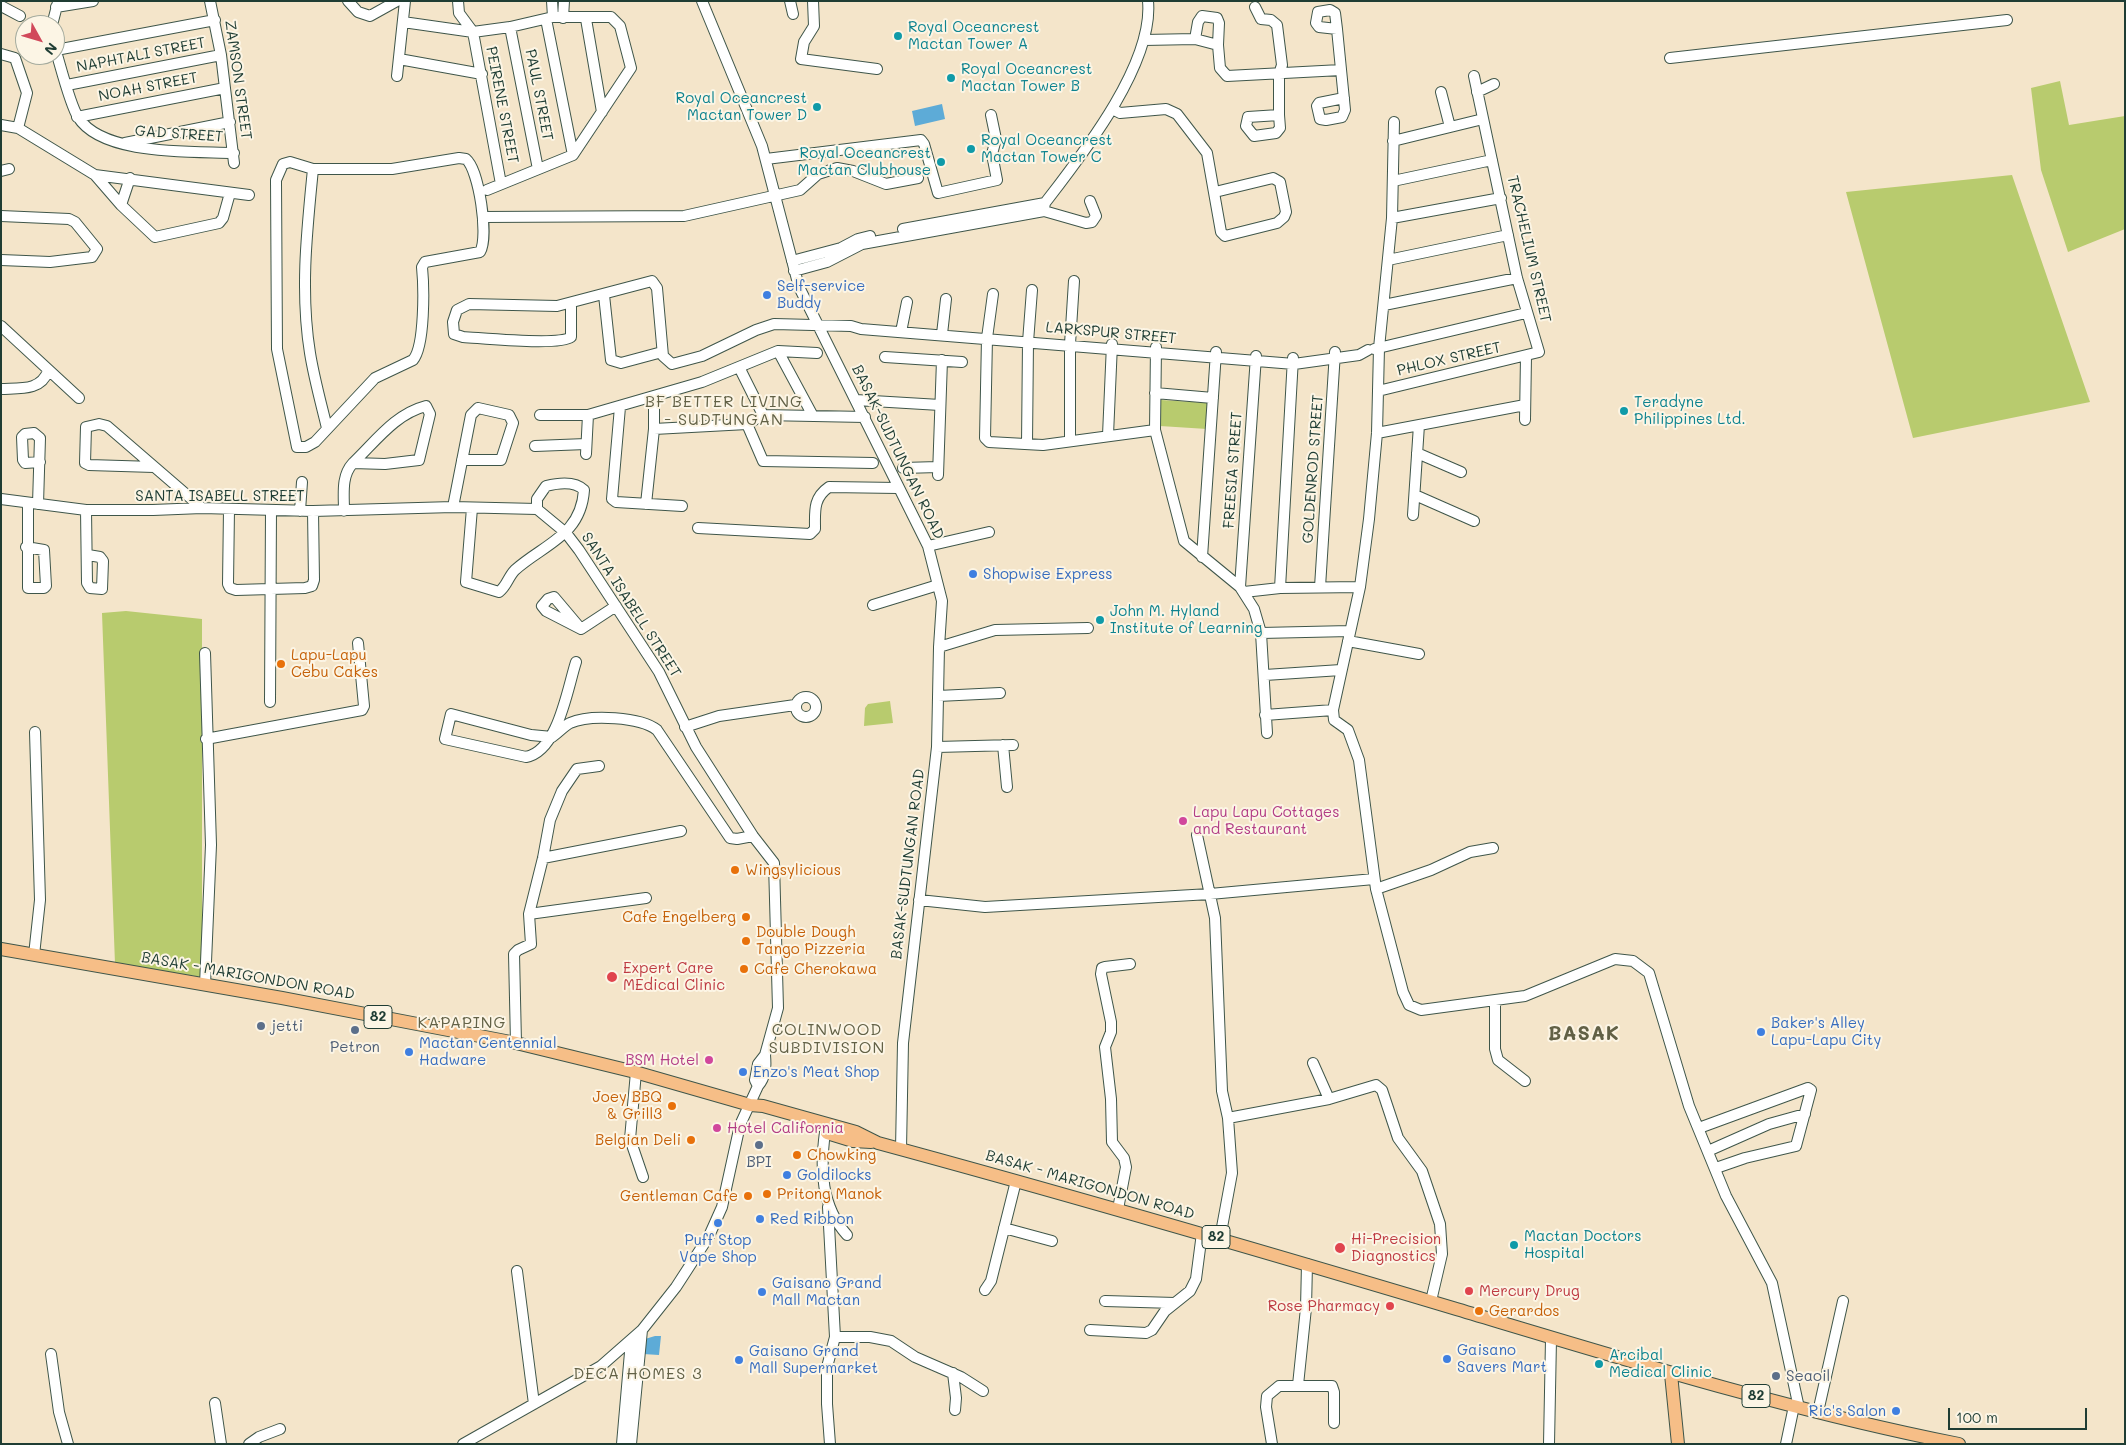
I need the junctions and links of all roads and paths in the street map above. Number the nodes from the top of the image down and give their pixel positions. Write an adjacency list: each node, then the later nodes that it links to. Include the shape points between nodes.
1 (93, 1): 13 (street)
2 (210, 1): 20 (street, ZAMSON STREET)
3 (348, 1): 4 (street, via 358,12 370,16)
4 (397, 1)
5 (405, 1): 22 (street)
6 (458, 1): 25 (street, via 459,13)
7 (552, 1): 18 (street)
8 (564, 1): 18 (street)
9 (790, 1): 16 (street)
10 (813, 1): 35 (street, via 814,26 804,42 801,59)
11 (1148, 1): 27 (street, via 1149,20)
12 (701, 2): 62 (street, BASAK-SUDTUNGAN ROAD)
13 (57, 4)
14 (1, 6): 17 (street)
15 (1255, 7): 38 (street, via 1261,19 1271,20 1277,25 1282,65)
16 (792, 14)
17 (18, 15)
18 (554, 18): 19 (street); 23 (street); 60 (street)
19 (586, 19): 48 (street); 48 (street, via 611,17 616,20 631,64)
20 (215, 20): 29 (street); 31 (street, ZAMSON STREET)
21 (2008, 20): 32 (street)
22 (403, 22): 25 (street); 33 (street)
23 (510, 27): 25 (street); 65 (street, PAUL STREET)
24 (1337, 29): 36 (street)
25 (473, 32): 37 (street, PEIRENE STREET)
26 (1195, 39): 27 (street); 28 (street); 28 (street, via 1198,22 1202,16 1210,16 1217,18 1219,23)
27 (1144, 40): 47 (street)
28 (1218, 45): 38 (street, via 1220,68 1227,76)
29 (65, 47)
30 (1, 54): 57 (street, via 15,58 28,93)
31 (221, 55): 42 (street, NAPHTALI STREET); 43 (street, ZAMSON STREET)
32 (1670, 58)
33 (399, 59): 37 (street); 39 (street)
34 (60, 65): 42 (street)
35 (877, 69)
36 (1341, 70): 38 (street); 46 (street)
37 (482, 74): 70 (street, PEIRENE STREET)
38 (1279, 74): 50 (street)
39 (397, 76)
40 (1474, 76): 45 (street, TRACHELIUM STREET)
41 (1494, 84): 45 (street)
42 (67, 85): 51 (street)
43 (225, 88): 51 (street, NOAH STREET); 53 (street, ZAMSON STREET)
44 (1441, 92): 56 (street)
45 (1477, 92): 52 (street, TRACHELIUM STREET)
46 (1344, 98)
47 (1112, 109): 72 (street, via 1120,113 1166,109 1177,114 1207,153); 79 (street)
48 (602, 112): 60 (street)
49 (992, 115): 62 (street, via 996,139 992,154 997,180 938,193 921,140)
50 (1279, 115)
51 (77, 116): 59 (street, GAD STREET, via 85,126)
52 (1483, 119): 56 (street); 63 (street, TRACHELIUM STREET)
53 (230, 122): 59 (street); 61 (street, ZAMSON STREET)
54 (1394, 122): 58 (street)
55 (1, 125): 57 (street)
56 (1450, 127): 58 (street)
57 (18, 128): 66 (street)
58 (1393, 141): 69 (street)
59 (121, 144): 61 (street, GAD STREET)
60 (573, 155): 65 (street)
61 (234, 158)
62 (766, 159): 75 (street, BASAK-SUDTUNGAN ROAD)
63 (1492, 160): 69 (street); 76 (street, TRACHELIUM STREET)
64 (313, 168): 81 (street, via 392,169 466,159 473,168); 138 (street, via 305,254 306,314 310,353); 138 (street, via 290,162 283,164 276,180 277,349 297,446 306,447)
65 (538, 169): 70 (street)
66 (95, 175): 67 (street); 78 (street)
67 (130, 178): 73 (street); 78 (street)
68 (918, 178): 75 (street, via 886,184 837,168 818,174 800,190)
69 (1393, 181): 82 (street)
70 (501, 184): 71 (street)
71 (487, 190)
72 (1215, 192): 72 (street, via 1220,232 1225,236 1277,222 1286,212 1280,182 1273,178)
73 (230, 193): 74 (street); 78 (street, via 219,223 162,237 155,237)
74 (249, 195)
75 (775, 196): 81 (street, via 684,216); 86 (street, BASAK-SUDTUNGAN ROAD)
76 (1501, 198): 82 (street); 83 (street, TRACHELIUM STREET)
77 (1090, 201): 79 (street, via 1096,216 1092,222 1086,223)
78 (121, 206)
79 (1044, 207): 86 (street, via 858,239 843,252)
80 (1, 216): 84 (street, via 69,219 97,249 92,257 50,262)
81 (483, 217): 138 (street, via 484,241 480,252 428,260 422,267 422,320 417,356 375,378)
82 (1392, 218): 85 (street)
83 (1508, 235): 85 (street); 87 (street, TRACHELIUM STREET)
84 (1, 260)
85 (1388, 260): 95 (street)
86 (793, 266): 98 (street, BASAK-SUDTUNGAN ROAD)
87 (1517, 278): 95 (street); 96 (street, TRACHELIUM STREET)
88 (1074, 281): 103 (street)
89 (1032, 290): 102 (street)
90 (993, 294): 101 (street)
91 (604, 295): 94 (street); 108 (street, via 612,360 621,363); 108 (street, via 652,282 657,288)
92 (946, 300): 100 (street)
93 (907, 302): 99 (street)
94 (571, 304): 94 (street, via 572,329 568,339 552,341 454,334 457,310 469,304)
95 (1384, 305): 105 (street)
96 (1526, 313): 105 (street, LARKSPUR STREET); 113 (street, TRACHELIUM STREET, via 1539,352)
97 (1, 326): 119 (street)
98 (819, 327): 99 (street, LARKSPUR STREET, via 861,323); 108 (street, LARKSPUR STREET, via 774,324 681,363 672,364); 126 (street, BASAK-SUDTUNGAN ROAD)
99 (902, 329): 100 (street, LARKSPUR STREET)
100 (942, 332): 101 (street, LARKSPUR STREET)
101 (987, 335): 102 (street, LARKSPUR STREET); 145 (street, via 985,438 988,442)
102 (1028, 339): 103 (street, LARKSPUR STREET); 145 (street)
103 (1070, 342): 104 (street, LARKSPUR STREET); 143 (street)
104 (1112, 346): 106 (street, LARKSPUR STREET); 142 (street)
105 (1379, 348): 111 (street, LARKSPUR STREET); 121 (street)
106 (1155, 349): 110 (street, LARKSPUR STREET); 122 (street)
107 (778, 351): 109 (street); 118 (street); 133 (street)
108 (662, 352)
109 (817, 353)
110 (1216, 354): 114 (street, LARKSPUR STREET); 125 (street)
111 (1335, 355): 116 (street, LARKSPUR STREET); 183 (street, GOLDENROD STREET)
112 (886, 356): 115 (street)
113 (1526, 356): 121 (street, PHLOX STREET); 128 (street)
114 (1256, 358): 116 (street, LARKSPUR STREET); 187 (street, FREESIA STREET)
115 (942, 360): 117 (street); 127 (street)
116 (1294, 361): 185 (street)
117 (962, 362)
118 (739, 367): 123 (street); 132 (street)
119 (48, 371): 120 (street, via 45,380 35,387); 124 (street)
120 (1, 389)
121 (1378, 391): 141 (street)
122 (1155, 393): 125 (street); 140 (street)
123 (654, 397): 129 (street); 139 (street)
124 (78, 398)
125 (1213, 398): 181 (street)
126 (856, 400): 127 (street); 134 (street, BASAK-SUDTUNGAN ROAD)
127 (940, 405): 154 (street, via 938,471)
128 (1525, 405): 135 (street); 137 (street)
129 (620, 407): 131 (street); 161 (street, via 612,499)
130 (540, 415): 131 (street)
131 (588, 415): 144 (street)
132 (763, 415): 133 (street); 136 (street)
133 (814, 416): 134 (street)
134 (865, 417): 157 (street, BASAK-SUDTUNGAN ROAD)
135 (1525, 420)
136 (747, 424): 139 (street); 152 (street, via 763,460)
137 (1419, 425): 141 (street); 147 (street)
138 (327, 428)
139 (654, 430): 161 (street)
140 (1154, 430): 142 (street); 181 (street, via 1184,542)
141 (1377, 433): 184 (street)
142 (1108, 435): 143 (street)
143 (1070, 441): 145 (street)
144 (586, 444): 146 (street); 148 (street)
145 (1028, 444)
146 (535, 446)
147 (1418, 453): 155 (street); 158 (street)
148 (586, 454)
149 (462, 460): 149 (street, via 474,410 478,408 512,418 501,460); 163 (street)
150 (40, 462): 160 (street)
151 (353, 463): 151 (street, via 397,419 411,410 426,406 429,409 420,460); 172 (street, via 344,482)
152 (872, 464)
153 (154, 467): 153 (street, via 107,426 86,426 85,463 89,466); 164 (street)
154 (903, 468)
155 (1461, 472)
156 (302, 482): 170 (street)
157 (898, 488): 175 (street, via 829,487 816,500 815,529 810,534); 178 (street, BASAK-SUDTUNGAN ROAD)
158 (1415, 495): 173 (street); 174 (street)
159 (1, 499): 160 (street, SANTA ISABELL STREET)
160 (33, 504): 168 (street, SANTA ISABELL STREET); 179 (street)
161 (646, 504): 162 (street)
162 (682, 506)
163 (453, 507): 165 (street, SANTA ISABELL STREET); 172 (street, SANTA ISABELL STREET)
164 (202, 508): 166 (street, SANTA ISABELL STREET); 168 (street, SANTA ISABELL STREET)
165 (472, 508): 167 (street, SANTA ISABELL STREET); 177 (street, via 465,580 468,584 494,592 499,592 516,570)
166 (229, 509): 169 (street, SANTA ISABELL STREET); 186 (street, via 230,588)
167 (537, 509): 177 (street, SANTA ISABELL STREET); 177 (street, via 537,499 546,486 580,486 584,490 582,508)
168 (86, 510): 180 (street)
169 (271, 510): 170 (street, SANTA ISABELL STREET); 186 (street)
170 (300, 511): 171 (street, SANTA ISABELL STREET)
171 (314, 511): 172 (street, SANTA ISABELL STREET); 186 (street, via 312,586)
172 (344, 511)
173 (1413, 515)
174 (1474, 522)
175 (698, 528)
176 (989, 532): 178 (street)
177 (566, 533): 189 (street, SANTA ISABELL STREET)
178 (928, 546): 182 (street, BASAK-SUDTUNGAN ROAD)
179 (26, 547)
180 (88, 555)
181 (1202, 557): 187 (street)
182 (938, 584): 188 (street); 195 (street, BASAK-SUDTUNGAN ROAD, via 942,601)
183 (1320, 587): 184 (street); 185 (street)
184 (1360, 587): 193 (street)
185 (1280, 588): 187 (street)
186 (270, 589): 203 (street)
187 (1242, 590): 192 (street, via 1254,609)
188 (873, 605)
189 (616, 606): 191 (street); 207 (street, SANTA ISABELL STREET, via 659,672)
190 (1088, 628): 195 (street, via 995,630)
191 (581, 629)
192 (1261, 633): 193 (street); 200 (street)
193 (1349, 636): 197 (street); 199 (street)
194 (358, 643): 211 (street, via 362,710)
195 (939, 647): 202 (street, BASAK-SUDTUNGAN ROAD)
196 (205, 652): 211 (street)
197 (1419, 654)
198 (576, 662): 210 (street)
199 (1341, 670): 200 (street); 206 (street)
200 (1265, 675): 205 (street)
201 (1000, 693): 202 (street)
202 (938, 696): 212 (street, BASAK-SUDTUNGAN ROAD)
203 (270, 702)
204 (795, 705): 207 (street, via 719,716)
205 (1265, 715): 206 (street); 209 (street)
206 (1334, 715): 220 (street, via 1348,730 1359,760)
207 (685, 727): 217 (street, SANTA ISABELL STREET)
208 (35, 732): 226 (street, via 40,900)
209 (1267, 733)
210 (552, 737): 210 (street, via 531,735 451,714 446,738 526,757 534,756); 217 (street, via 570,723 585,719 627,719 650,724 730,838 737,840)
211 (206, 739): 228 (street, via 212,844)
212 (937, 747): 214 (street, via 1008,745); 223 (street, BASAK-SUDTUNGAN ROAD)
213 (599, 766): 219 (street, via 577,769 562,791 550,820)
214 (1007, 787)
215 (681, 831): 219 (street)
216 (1197, 835): 221 (street)
217 (753, 836): 235 (street, SANTA ISABELL STREET, via 776,868 778,1008 765,1055 758,1064 755,1080 758,1086)
218 (1493, 848): 220 (street, via 1470,852 1431,870)
219 (543, 858): 224 (street)
220 (1375, 884): 221 (street); 229 (street, via 1409,1005 1422,1010)
221 (1210, 894): 223 (street, via 985,907); 237 (street, via 1215,918 1222,1091)
222 (646, 898): 224 (street)
223 (919, 900): 241 (street, BASAK-SUDTUNGAN ROAD, via 903,1043)
224 (529, 914): 230 (street, via 531,944 514,954)
225 (1, 950): 226 (main road, BASAK - MARIGONDON ROAD / 82)
226 (34, 955): 228 (main road, BASAK - MARIGONDON ROAD / 82)
227 (1130, 964): 247 (street, via 1105,967 1102,974 1112,1032 1105,1046 1112,1142 1124,1158 1126,1167)
228 (205, 985): 230 (main road, BASAK - MARIGONDON ROAD / 82)
229 (1495, 1001): 233 (street, via 1494,1049 1498,1060); 238 (street, via 1525,996 1615,960 1626,959 1640,964 1649,973 1689,1106)
230 (516, 1043): 232 (main road, BASAK - MARIGONDON ROAD / 82)
231 (1312, 1063): 234 (street)
232 (636, 1072): 235 (main road, BASAK - MARIGONDON ROAD / 82); 244 (street, via 630,1139)
233 (1525, 1081)
234 (1329, 1099): 237 (street); 257 (street, via 1376,1085 1382,1090 1398,1138 1422,1171 1440,1224 1442,1254)
235 (750, 1105): 239 (main road, BASAK - MARIGONDON ROAD / 82, via 761,1113); 240 (main road, BASAK - MARIGONDON ROAD / 82, via 856,1132); 260 (street, SANTA ISABELL STREET, via 740,1125 722,1207 710,1236)
236 (1805, 1114): 238 (street, via 1811,1090 1808,1088); 242 (street, via 1769,1124); 243 (street, via 1798,1144 1793,1148)
237 (1228, 1118): 251 (street, via 1232,1173)
238 (1699, 1128): 242 (street)
239 (825, 1132): 240 (main road, BASAK - MARIGONDON ROAD / 82, via 853,1141); 246 (street, via 823,1163)
240 (878, 1142): 241 (main road, BASAK - MARIGONDON ROAD / 82)
241 (901, 1149): 245 (main road, BASAK - MARIGONDON ROAD / 82)
242 (1708, 1151): 243 (street)
243 (1716, 1168): 272 (street, via 1726,1196 1772,1282)
244 (643, 1177)
245 (1016, 1180): 247 (main road, BASAK - MARIGONDON ROAD / 82); 248 (street)
246 (828, 1206): 250 (street); 262 (street)
247 (1118, 1209): 249 (main road, BASAK - MARIGONDON ROAD / 82)
248 (1004, 1228): 252 (street); 255 (street)
249 (1202, 1233): 251 (main road, BASAK - MARIGONDON ROAD / 82); 259 (street, via 1196,1279 1190,1291)
250 (847, 1234)
251 (1220, 1238): 253 (main road, BASAK - MARIGONDON ROAD / 82)
252 (1052, 1241)
253 (1307, 1264): 257 (main road, BASAK - MARIGONDON ROAD / 82); 268 (street)
254 (517, 1271): 271 (street)
255 (986, 1290)
256 (1105, 1301): 259 (street)
257 (1431, 1301): 263 (main road, BASAK - MARIGONDON ROAD / 82)
258 (1843, 1301): 274 (street)
259 (1175, 1303): 261 (street, via 1146,1333)
260 (642, 1330): 264 (street, SANTA ISABELL STREET); 282 (street)
261 (1090, 1330)
262 (835, 1337): 266 (street, via 891,1341 914,1357); 283 (street, via 827,1368)
263 (1551, 1339): 267 (main road, 82); 285 (street)
264 (631, 1341): 271 (street, SANTA ISABELL STREET, via 601,1366); 281 (street)
265 (51, 1354): 278 (street, via 59,1412)
266 (953, 1373): 269 (street); 273 (street)
267 (1671, 1374): 272 (main road, 82); 286 (main road)
268 (1298, 1385): 275 (street, via 1332,1386); 284 (street, via 1279,1386 1267,1396)
269 (983, 1392)
270 (215, 1403): 279 (street)
271 (534, 1404): 277 (street, SANTA ISABELL STREET)
272 (1796, 1407): 274 (main road, 82); 287 (street)
273 (955, 1410)
274 (1818, 1412): 288 (main road, 82)
275 (1334, 1422)
276 (280, 1429): 280 (street)
277 (470, 1442)
278 (68, 1444)
279 (221, 1444)
280 (249, 1444)
281 (622, 1444)
282 (631, 1444)
283 (830, 1444)
284 (1272, 1444)
285 (1548, 1444)
286 (1678, 1444)
287 (1786, 1444)
288 (1959, 1444)

